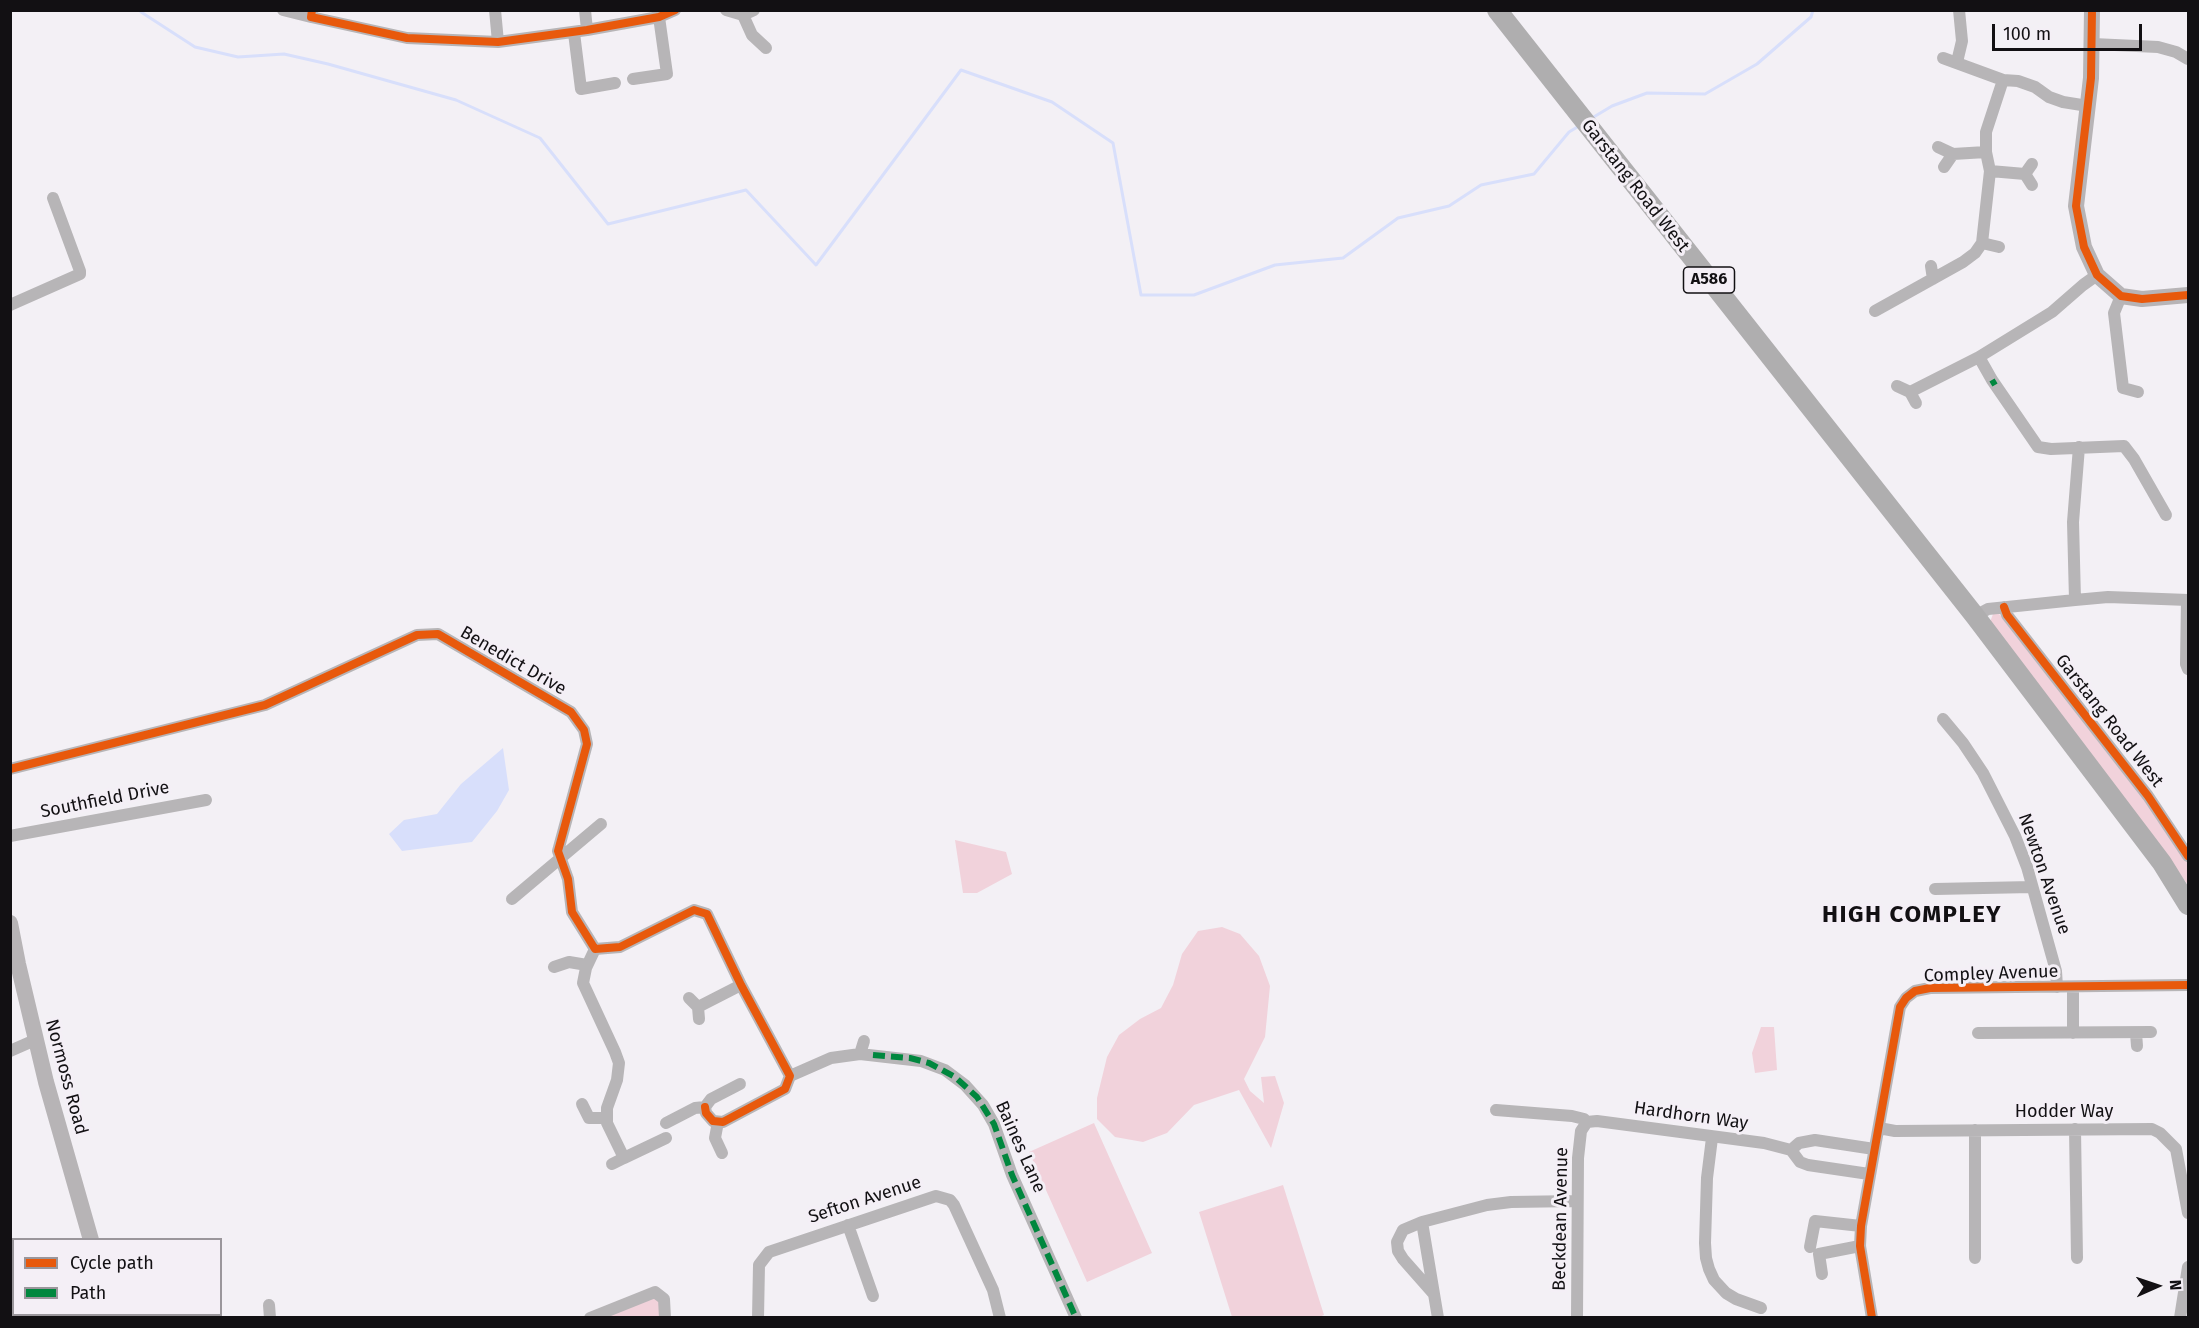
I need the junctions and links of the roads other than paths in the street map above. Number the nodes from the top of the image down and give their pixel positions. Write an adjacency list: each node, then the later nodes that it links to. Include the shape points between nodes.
1 (283, 10): 10 (street)
2 (495, 10): 14 (street)
3 (585, 10): 12 (street)
4 (675, 10): 11 (street)
5 (726, 10): 9 (street)
6 (1497, 10): 46 (main road, Garstang Road West / A586)
7 (1959, 10): 19 (street, via 1962,41)
8 (2092, 10): 15 (street)
9 (748, 13): 16 (street, via 752,35)
10 (311, 14): 14 (street, via 407,38)
11 (659, 17): 12 (street); 20 (street, via 667,74)
12 (587, 30): 13 (street)
13 (573, 33): 14 (street); 22 (street, via 581,89)
14 (498, 42)
15 (2093, 44): 18 (street, via 2158,47); 23 (street)
16 (766, 48)
17 (1943, 58): 19 (street)
18 (2188, 59)
19 (1956, 62): 21 (street)
20 (633, 80)
21 (2003, 80): 23 (street, via 2035,87 2063,102); 25 (street, via 1986,132)
22 (615, 83)
23 (2088, 106): 33 (street, via 2076,206 2084,247)
24 (1938, 147): 26 (street)
25 (1986, 152): 26 (street); 28 (street)
26 (1953, 154): 27 (street)
27 (1944, 167)
28 (1990, 171): 29 (street, via 2029,169); 31 (street)
29 (2032, 185)
30 (53, 198): 36 (street, via 80,274)
31 (1982, 243): 32 (street); 37 (street, via 1969,258 1932,273)
32 (2000, 247)
33 (2097, 275): 35 (street); 38 (street, via 2052,312)
34 (2188, 295): 35 (street)
35 (2121, 297): 40 (street, via 2114,313 2123,388)
36 (10, 305)
37 (1875, 310)
38 (1979, 357): 39 (street, via 1913,397); 41 (street, via 2038,447)
39 (1897, 386)
40 (2138, 392)
41 (2079, 447): 42 (street, via 2124,446); 43 (street, via 2073,522)
42 (2166, 515)
43 (2075, 600): 44 (street); 45 (street)
44 (2188, 600): 47 (street)
45 (2004, 607): 46 (street); 53 (street, Garstang Road West, via 2148,796)
46 (1975, 616): 58 (main road, Garstang Road West / A586, via 2162,863)
47 (2188, 669)
48 (1943, 719): 55 (street, Newton Avenue, via 1963,742 1993,791 2015,836)
49 (10, 769): 54 (street, Benedict Drive, via 265,705 417,635 438,634 579,720 587,744 559,843)
50 (206, 800): 52 (street, Southfield Drive)
51 (601, 824): 54 (street)
52 (10, 836)
53 (2188, 856)
54 (560, 859): 57 (street); 60 (street, Benedict Drive, via 568,879 572,912)
55 (2032, 887): 56 (street); 65 (street, Newton Avenue)
56 (1935, 889)
57 (512, 899)
58 (2188, 905)
59 (10, 923): 72 (street, Normoss Road)
60 (595, 949): 61 (street); 63 (street, via 616,948 699,910 707,914)
61 (587, 964): 62 (street, via 569,962); 82 (street, via 585,988 618,1063)
62 (554, 968)
63 (741, 985): 67 (street); 77 (street)
64 (2188, 985): 66 (street, Compley Avenue)
65 (2057, 987): 66 (street, Compley Avenue); 86 (street, Compley Avenue, via 1930,988 1911,993 1900,1007)
66 (2073, 987): 69 (street)
67 (695, 1008)
68 (2151, 1032): 70 (street)
69 (2073, 1033): 70 (street); 71 (street)
70 (2136, 1033): 74 (street)
71 (1986, 1037)
72 (35, 1040): 75 (street); 102 (street, Normoss Road)
73 (864, 1041): 76 (street)
74 (2137, 1046)
75 (10, 1051)
76 (866, 1054): 77 (street, Baines Lane, via 831,1058); 116 (street, Baines Lane, via 910,1058 937,1067 965,1085 983,1105)
77 (790, 1076): 83 (street, via 785,1089)
78 (740, 1084): 80 (street)
79 (582, 1104): 82 (street, via 589,1118)
80 (705, 1107): 83 (street, via 710,1118); 85 (street)
81 (1496, 1110): 84 (street, Hardhorn Way, via 1572,1116)
82 (606, 1118): 94 (street)
83 (718, 1122): 93 (street, via 716,1137)
84 (1587, 1122): 90 (street, Hardhorn Way, via 1597,1120); 97 (street, Beckdean Avenue, via 1579,1143)
85 (666, 1123)
86 (1879, 1128): 88 (street, Hodder Way); 91 (street, Compley Avenue)
87 (2076, 1129): 88 (street, Hodder Way); 98 (street, Hodder Way, via 2152,1129 2160,1133 2176,1149); 106 (street)
88 (1975, 1130): 105 (street)
89 (666, 1138): 94 (street)
90 (1712, 1138): 92 (street, Hardhorn Way); 111 (street, via 1705,1243 1709,1269 1726,1293)
91 (1874, 1149): 92 (street, via 1815,1140 1799,1143); 96 (street, Compley Avenue)
92 (1791, 1150): 96 (street, Hardhorn Way, via 1800,1162 1808,1165)
93 (722, 1153)
94 (624, 1158): 95 (street)
95 (612, 1164)
96 (1869, 1174): 101 (street, Compley Avenue)
97 (1577, 1201): 99 (street, via 1494,1204); 118 (street, Beckdean Avenue)
98 (2188, 1213)
99 (1422, 1222): 109 (street); 109 (street, via 1403,1230 1397,1242 1398,1251)
100 (848, 1225): 110 (street); 114 (street, Sefton Avenue, via 767,1254 759,1265); 115 (street, Sefton Avenue, via 936,1196 950,1200 991,1284)
101 (1861, 1226): 103 (street, Compley Avenue); 104 (street, via 1815,1221)
102 (91, 1238)
103 (1860, 1246): 108 (street, via 1819,1254); 119 (street, Compley Avenue)
104 (1810, 1247)
105 (1975, 1258)
106 (2077, 1258)
107 (2188, 1267): 120 (street)
108 (1822, 1274)
109 (1434, 1294): 117 (street)
110 (873, 1296)
111 (1761, 1308)
112 (590, 1317): 113 (street, via 655,1292 664,1299)
113 (665, 1317)
114 (758, 1317)
115 (1000, 1317)
116 (1076, 1317)
117 (1438, 1317)
118 (1577, 1317)
119 (1872, 1317)
120 (2180, 1317)

